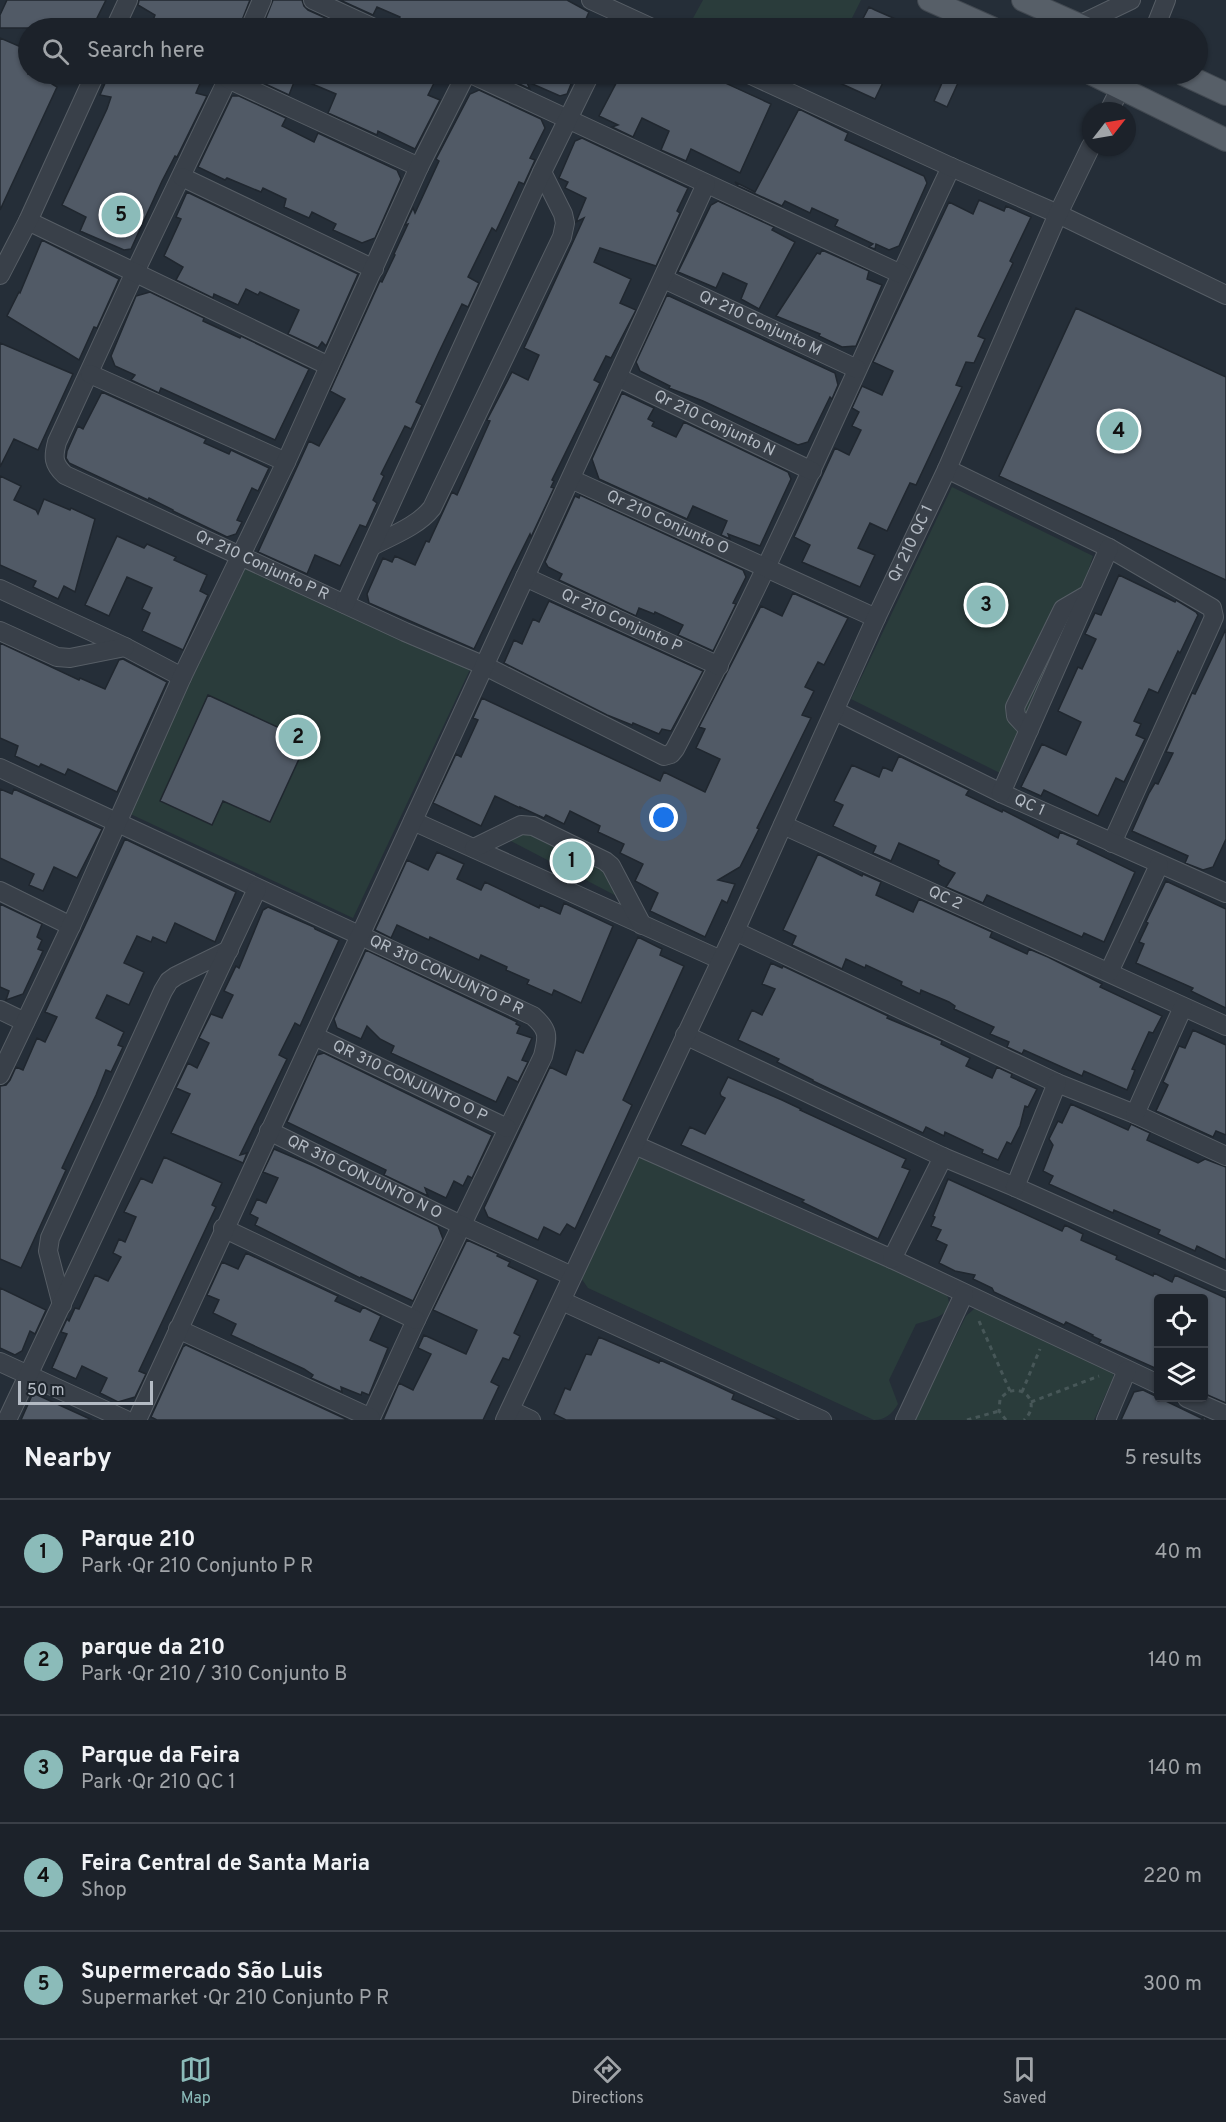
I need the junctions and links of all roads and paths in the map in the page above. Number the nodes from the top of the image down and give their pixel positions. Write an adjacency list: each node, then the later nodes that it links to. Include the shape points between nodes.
1 (128, 0): 9 (street)
2 (262, 0): 10 (street)
3 (313, 0): 11 (street)
4 (591, 0): 12 (street)
5 (929, 0): 13 (main road)
6 (1023, 0): 14 (main road)
7 (1131, 0): 15 (street)
8 (1166, 0): 16 (street)
9 (120, 18)
10 (254, 18)
11 (352, 18)
12 (612, 18)
13 (970, 18)
14 (1063, 18)
15 (1099, 18)
16 (1159, 18)
17 (90, 84): 38 (street)
18 (225, 84): 35 (street, Qr 210 Conjunto P R)
19 (246, 84): 32 (street)
20 (461, 84): 32 (street)
21 (493, 84): 29 (street)
22 (585, 84): 29 (street)
23 (771, 84): 33 (street)
24 (1114, 84): 26 (main road)
25 (1204, 84): 27 (main road)
26 (1121, 87): 28 (street); 30 (main road)
27 (1226, 94)
28 (1113, 102)
29 (569, 118): 34 (street); 36 (street)
30 (1226, 140)
31 (1086, 156): 37 (street, Qr 210 QC 1)
32 (419, 167): 39 (street)
33 (951, 167): 37 (street); 41 (street, Qr 210 Conjunto P R)
34 (542, 172): 53 (street); 53 (street, via 566,223 562,237 432,508)
35 (182, 177): 39 (street); 40 (street, Qr 210 Conjunto P R)
36 (706, 184): 41 (street); 43 (street)
37 (1059, 214): 44 (street); 50 (street, Qr 210 QC 1)
38 (28, 221): 40 (street); 42 (street)
39 (374, 269): 45 (street)
40 (135, 272): 45 (street); 47 (street, Qr 210 Conjunto P R)
41 (901, 274): 46 (street, Qr 210 Conjunto P R)
42 (0, 275)
43 (664, 279): 46 (street, Qr 210 Conjunto M); 48 (street)
44 (1226, 296)
45 (329, 366): 49 (street)
46 (857, 369): 51 (street, Qr 210 Conjunto P R)
47 (90, 374): 49 (street); 55 (street, Qr 210 Conjunto P R, via 57,442 56,466 65,475)
48 (617, 377): 51 (street, Qr 210 Conjunto N); 52 (street)
49 (286, 462): 55 (street)
50 (947, 469): 54 (street); 60 (street, Qr 210 QC 1)
51 (812, 471): 56 (street, Qr 210 Conjunto P R)
52 (571, 479): 56 (street, Qr 210 Conjunto O); 57 (street)
53 (372, 546): 59 (street)
54 (1109, 548): 68 (street, via 1087,595 1063,609 1015,707 1016,716 1029,730); 72 (street, via 1209,604 1214,613)
55 (241, 556): 59 (street, Qr 210 Conjunto P R); 65 (street)
56 (765, 569): 60 (street, Qr 210 Conjunto O); 64 (street, Qr 210 Conjunto P R)
57 (525, 577): 63 (street); 64 (street, Qr 210 Conjunto P)
58 (0, 589): 62 (street)
59 (345, 604): 63 (street, Qr 210 Conjunto P R)
60 (876, 618): 66 (street, Qr 210 QC 1)
61 (0, 631): 62 (street, via 57,657)
62 (125, 647): 65 (street)
63 (485, 666): 64 (street, Qr 210 Conjunto P R, via 664,756 675,750); 70 (street)
64 (719, 666)
65 (182, 677): 69 (street)
66 (835, 711): 68 (street, QC 1); 71 (street, Qr 210 QC 1)
67 (0, 768): 69 (street, QR 310 CONJUNTO P R)
68 (1001, 793): 72 (street, QC 1)
69 (116, 821): 76 (street, QR 310 CONJUNTO P R); 78 (street)
70 (413, 821): 73 (street); 81 (street)
71 (783, 825): 80 (street, Qr 210 QC 1); 84 (street, QC 2)
72 (1112, 843): 74 (street, QC 1)
73 (474, 848): 79 (street); 79 (street, via 521,825 533,826 611,866)
74 (1159, 865): 75 (street, QC 1); 84 (street)
75 (1224, 886)
76 (257, 889): 81 (street, QR 310 CONJUNTO P R); 82 (street)
77 (0, 891): 78 (street)
78 (71, 926): 87 (street)
79 (642, 926): 83 (street)
80 (735, 931): 83 (street, Qr 210 QC 1); 92 (street)
81 (358, 936): 90 (street); 94 (street, QR 310 CONJUNTO P R, via 532,1016 543,1025 547,1041 543,1056)
82 (229, 950): 107 (street); 107 (street, via 176,976 163,991 50,1238 50,1260)
83 (721, 960): 89 (street, Qr 210 QC 1)
84 (1109, 972): 85 (street, QC 2)
85 (1183, 1007): 88 (street, QC 2); 93 (street)
86 (0, 1010): 87 (street)
87 (25, 1022): 91 (street)
88 (1226, 1026)
89 (686, 1035): 96 (street, Qr 210 QC 1); 98 (street)
90 (314, 1036): 94 (street, QR 310 CONJUNTO O P); 95 (street)
91 (0, 1075)
92 (1057, 1083): 93 (street); 99 (street)
93 (1135, 1114): 97 (street)
94 (507, 1128): 100 (street)
95 (269, 1131): 100 (street, QR 310 CONJUNTO N O); 101 (street)
96 (635, 1145): 102 (street); 103 (street, Qr 210 QC 1)
97 (1226, 1156)
98 (943, 1157): 99 (street); 102 (street)
99 (1015, 1187): 104 (street)
100 (461, 1225): 103 (street, QR 310 CONJUNTO N O); 109 (street)
101 (224, 1228): 109 (street); 110 (street)
102 (892, 1259): 105 (street)
103 (572, 1276): 106 (street, Qr 210 QC 1)
104 (1226, 1281)
105 (964, 1293): 113 (street); 130 (street)
106 (562, 1301): 122 (street, Qr 210 QC 1); 125 (street)
107 (62, 1305): 115 (street)
108 (979, 1319): 117 (path)
109 (416, 1320): 124 (street)
110 (178, 1329): 124 (street); 128 (street)
111 (1042, 1345): 118 (path)
112 (0, 1362): 115 (street)
113 (1127, 1370): 116 (street); 134 (street)
114 (1103, 1374): 119 (path)
115 (29, 1375): 126 (street); 127 (street)
116 (1154, 1382)
117 (1010, 1391): 118 (path); 121 (path, via 1000,1399)
118 (1022, 1392): 119 (path)
119 (1031, 1402): 133 (path, via 1029,1414)
120 (1196, 1402): 123 (street)
121 (999, 1411): 131 (path); 132 (path)
122 (507, 1415): 129 (street)
123 (1226, 1415)
124 (371, 1419)
125 (818, 1419)
126 (8, 1420)
127 (126, 1420)
128 (137, 1420)
129 (531, 1420)
130 (905, 1420)
131 (967, 1420)
132 (1006, 1420)
133 (1023, 1420)
134 (1106, 1420)

